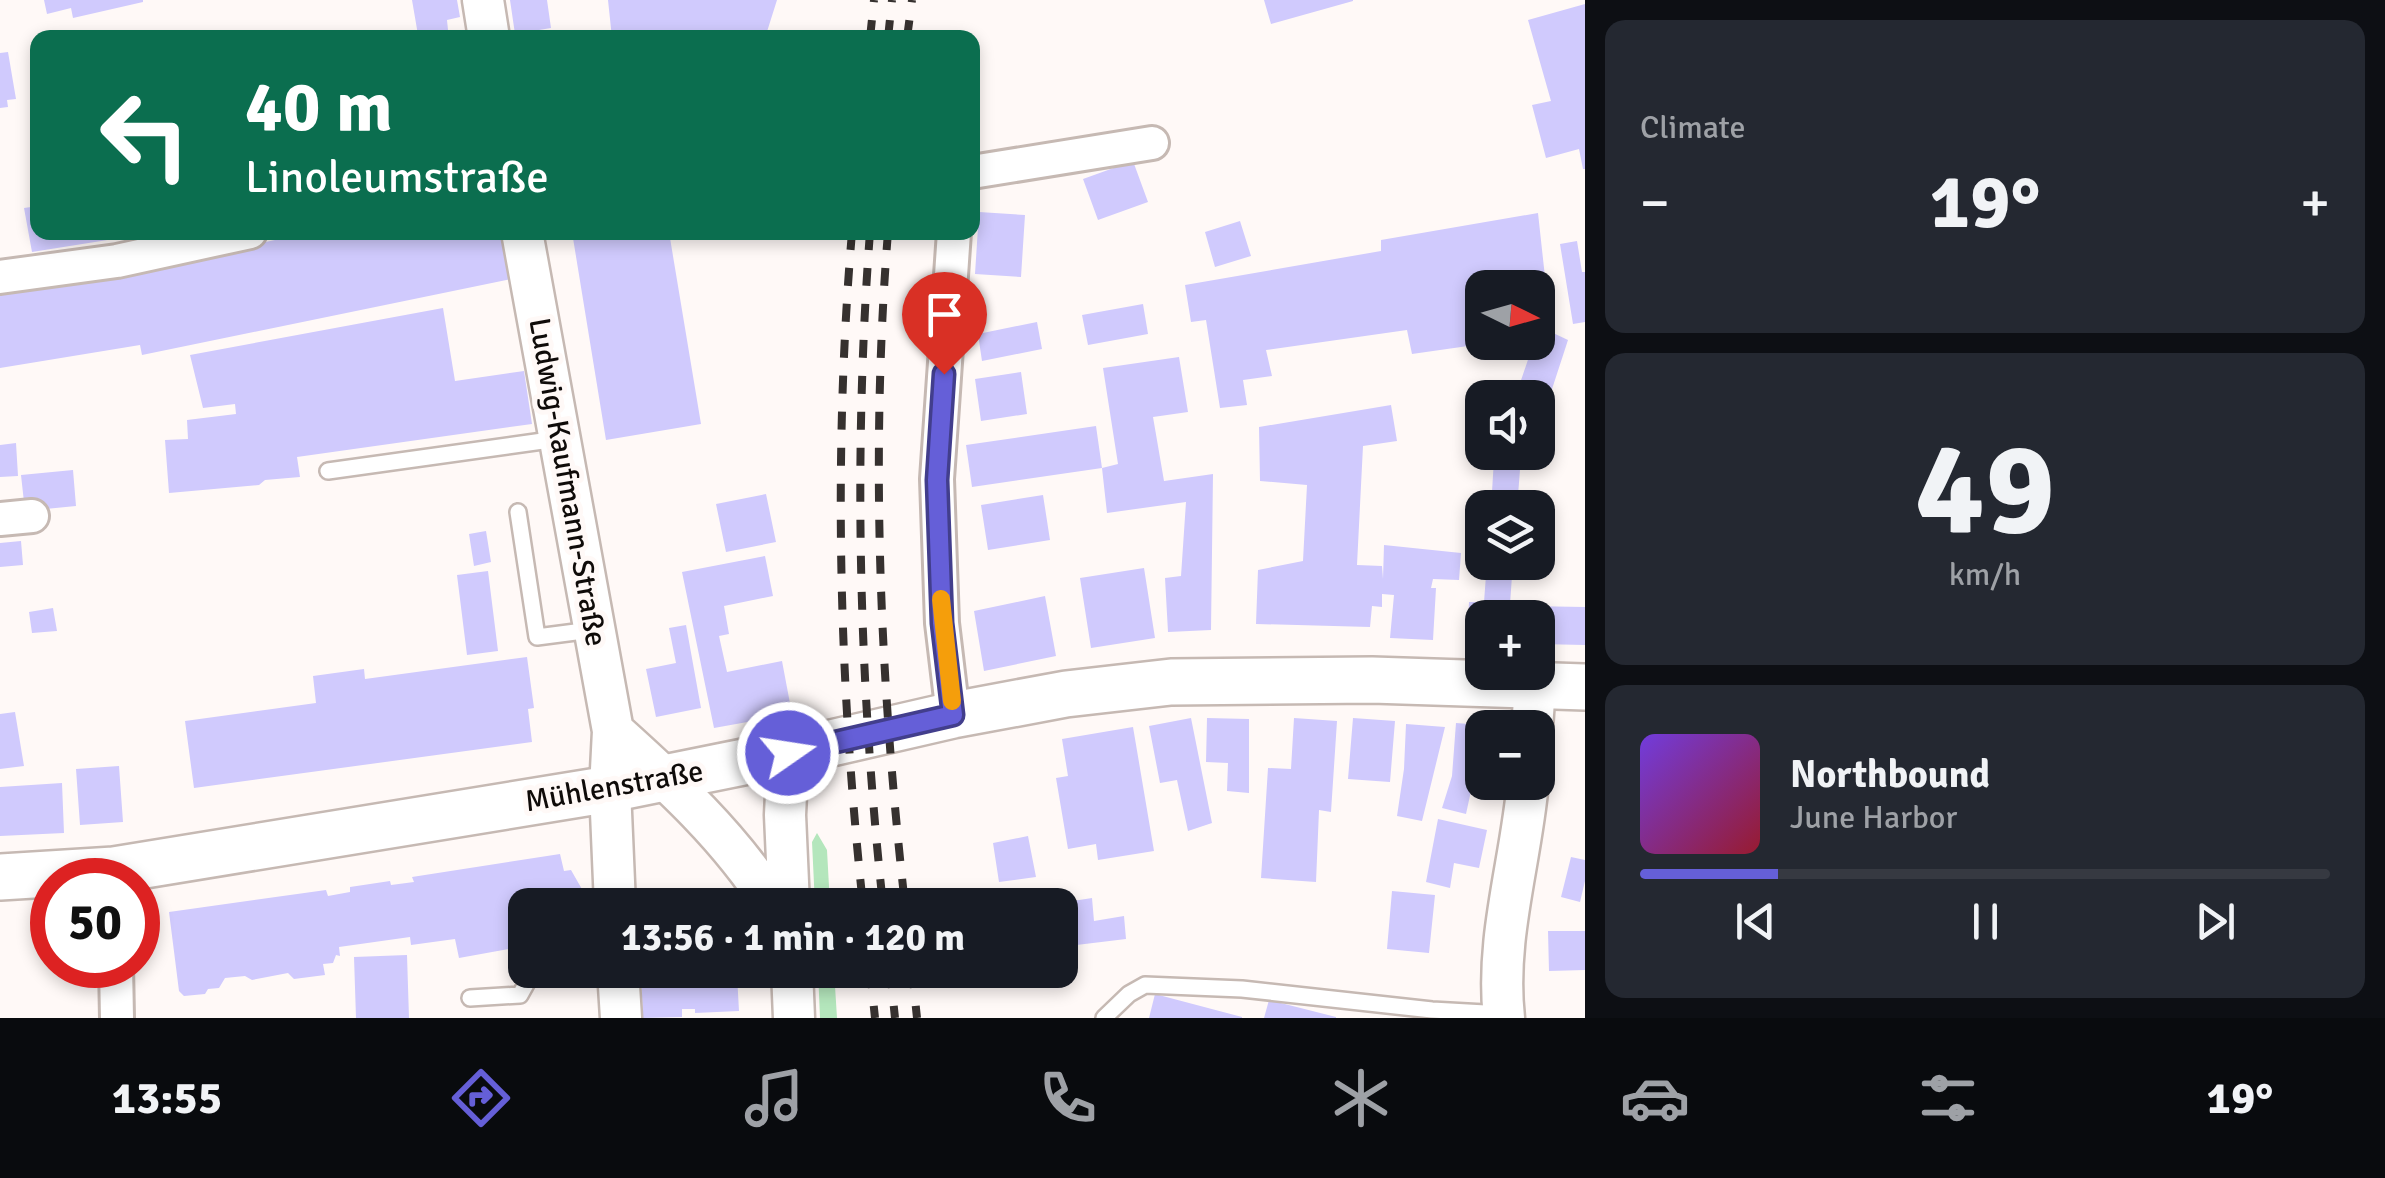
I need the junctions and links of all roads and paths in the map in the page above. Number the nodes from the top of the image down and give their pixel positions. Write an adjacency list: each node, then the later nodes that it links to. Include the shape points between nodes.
1 (483, 0): 2 (street)
2 (488, 30)
3 (1152, 143): 4 (street)
4 (980, 171)
5 (213, 240): 8 (street)
6 (524, 240): 9 (street, Ludwig-Kaufmann-Straße)
7 (953, 240): 15 (street, via 937,480)
8 (0, 277)
9 (561, 438): 10 (lane); 12 (street, Ludwig-Kaufmann-Straße)
10 (328, 471)
11 (518, 512): 12 (lane, via 536,637)
12 (596, 630): 16 (street, Ludwig-Kaufmann-Straße)
13 (1585, 687): 14 (main road, Mühlenstraße)
14 (1534, 707): 15 (main road, Mühlenstraße, via 1372,680 1171,682)
15 (953, 715): 17 (main road, Mühlenstraße)
16 (614, 731): 18 (street); 19 (street, Ludwig-Kaufmann-Straße)
17 (788, 753): 18 (main road, Mühlenstraße); 26 (street)
18 (665, 778): 19 (main road, Mühlenstraße); 25 (street, via 718,830)
19 (610, 789): 21 (main road, Mühlenstraße); 24 (street, Ludwig-Kaufmann-Straße)
20 (1525, 800): 32 (street, via 1506,919)
21 (160, 867)
22 (30, 876): 23 (main road, Mühlenstraße)
23 (0, 877)
24 (614, 888)
25 (762, 888)
26 (788, 888)
27 (116, 988): 33 (street)
28 (524, 988): 31 (lane, via 520,995)
29 (619, 988): 34 (street)
30 (793, 988): 35 (street)
31 (470, 998)
32 (1504, 1016): 36 (lane, via 1242,989 1146,986)
33 (117, 1018)
34 (620, 1018)
35 (794, 1018)
36 (1104, 1018)

